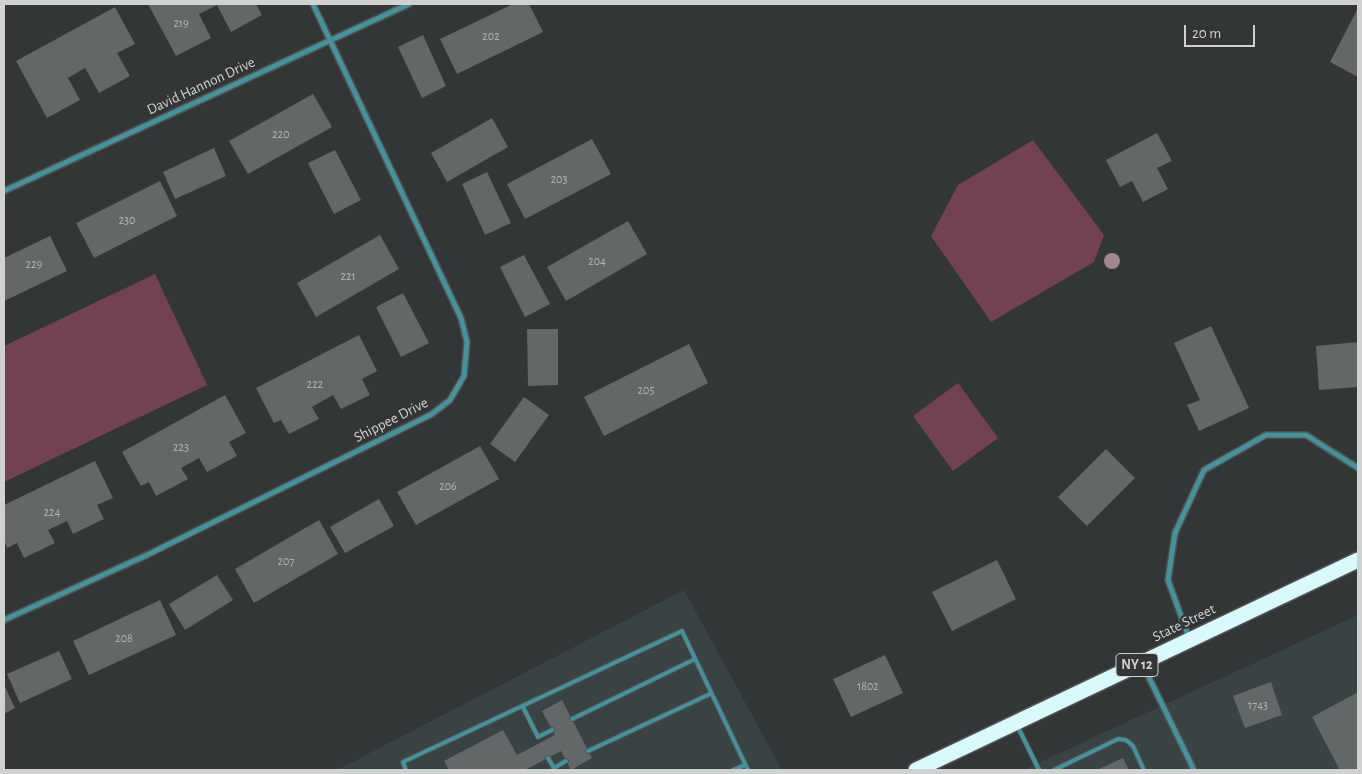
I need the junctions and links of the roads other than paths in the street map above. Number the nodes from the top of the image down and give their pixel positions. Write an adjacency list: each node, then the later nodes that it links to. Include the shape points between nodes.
1 (313, 4): 3 (street, Shippee Drive)
2 (409, 4): 3 (street, David Hannon Drive)
3 (330, 40): 4 (street, David Hannon Drive); 7 (street, Shippee Drive, via 461,318 467,342 464,376 450,400 432,414 147,555)
4 (4, 191)
5 (1358, 468): 8 (street, via 1306,434 1266,435 1204,470 1175,533 1168,580)
6 (1358, 560): 8 (highway, State Street / NY 12)
7 (4, 620)
8 (1190, 639): 10 (highway, State Street / NY 12)
9 (695, 659): 11 (lane); 12 (lane, via 682,631); 13 (lane)
10 (1142, 663): 14 (highway, State Street / NY 12); 29 (street)
11 (710, 694): 18 (lane); 21 (lane)
12 (523, 707): 16 (lane); 22 (lane, via 403,762)
13 (572, 719)
14 (1016, 723): 25 (highway, State Street / NY 12); 26 (lane)
15 (552, 730): 16 (lane)
16 (538, 737): 17 (lane)
17 (541, 744)
18 (588, 750)
19 (548, 758): 20 (lane, via 554,768)
20 (566, 762)
21 (746, 765): 23 (lane); 24 (lane)
22 (406, 770)
23 (733, 770)
24 (748, 770)
25 (916, 770)
26 (1040, 770)
27 (1054, 770): 28 (lane, via 1118,740 1126,740)
28 (1144, 770)
29 (1194, 770)

